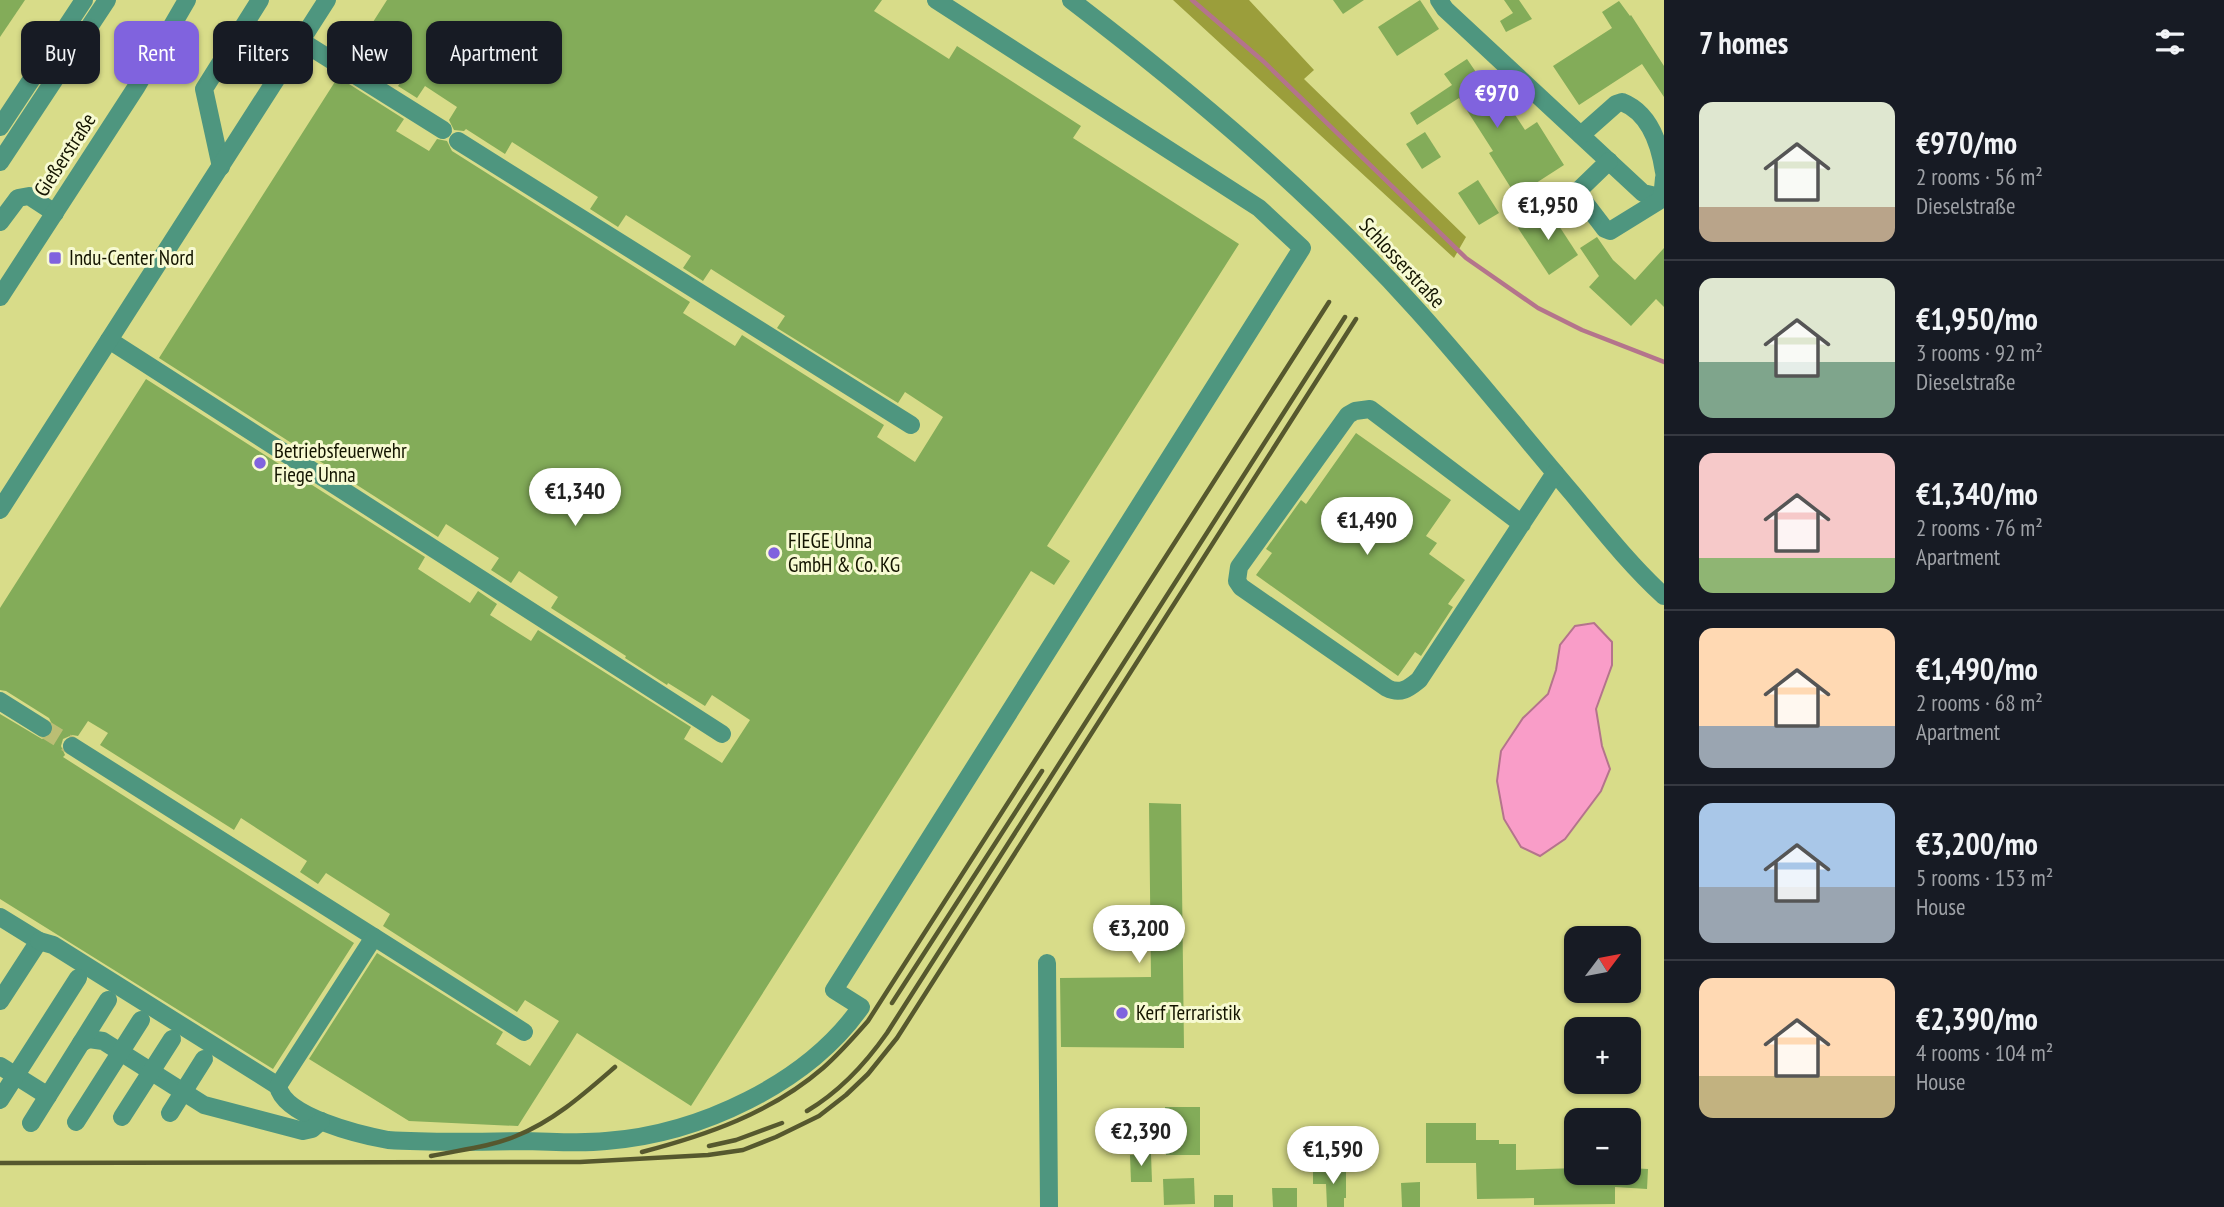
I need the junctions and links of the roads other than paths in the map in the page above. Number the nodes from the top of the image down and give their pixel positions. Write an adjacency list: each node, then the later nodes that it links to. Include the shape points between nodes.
1 (84, 0): 12 (street)
2 (107, 0): 17 (street)
3 (187, 0): 22 (street, Gießerstraße)
4 (260, 0): 18 (street, via 204,89)
5 (327, 0): 9 (street)
6 (936, 0): 57 (street, via 1259,208 1303,248 834,990 861,1007 825,1048 766,1090 715,1115 662,1132 606,1142 388,1140)
7 (1071, 0): 27 (street, Schlosserstraße, via 1227,124 1300,191 1416,310)
8 (1448, 3): 14 (street, via 1460,23)
9 (313, 22)
10 (313, 49): 13 (street)
11 (274, 84): 18 (street)
12 (0, 127)
13 (443, 130)
14 (1581, 135): 16 (street); 19 (street, via 1616,104 1632,106 1655,136)
15 (458, 141): 26 (street)
16 (1609, 161): 21 (street, via 1643,193); 21 (street, via 1579,190 1605,229 1611,231)
17 (0, 162)
18 (221, 167): 25 (street)
19 (1664, 172)
20 (1664, 178): 21 (street)
21 (1663, 198)
22 (55, 213): 23 (street, via 29,196 18,198); 24 (street, Gießerstraße)
23 (0, 222)
24 (0, 297)
25 (110, 340): 28 (street); 33 (street)
26 (911, 425)
27 (1555, 473): 29 (street); 30 (street, Schlosserstraße)
28 (0, 510)
29 (1522, 524): 29 (street, via 1419,680 1407,690 1387,688 1237,581 1239,567 1348,415 1365,409 1370,408)
30 (1664, 596)
31 (0, 701): 32 (street)
32 (43, 728)
33 (722, 734)
34 (72, 746): 36 (street)
35 (1, 921): 37 (street)
36 (373, 937): 43 (street); 51 (street)
37 (39, 941): 41 (street); 51 (street, via 53,945)
38 (1047, 963): 60 (street)
39 (78, 978): 50 (street)
40 (108, 1000): 45 (street)
41 (0, 1001)
42 (141, 1020): 46 (street)
43 (524, 1032)
44 (172, 1039): 49 (street)
45 (81, 1043): 46 (street, via 96,1038); 53 (street)
46 (120, 1052): 49 (street); 58 (street)
47 (204, 1059): 52 (street)
48 (0, 1066): 50 (street)
49 (151, 1071): 52 (street); 56 (street)
50 (16, 1076): 53 (street); 54 (street)
51 (278, 1086): 57 (street, via 284,1099)
52 (184, 1091): 55 (street); 57 (street, via 204,1104 303,1131)
53 (48, 1096): 59 (street)
54 (0, 1100)
55 (170, 1113)
56 (122, 1117)
57 (320, 1121)
58 (76, 1122)
59 (31, 1123)
60 (1049, 1207)

